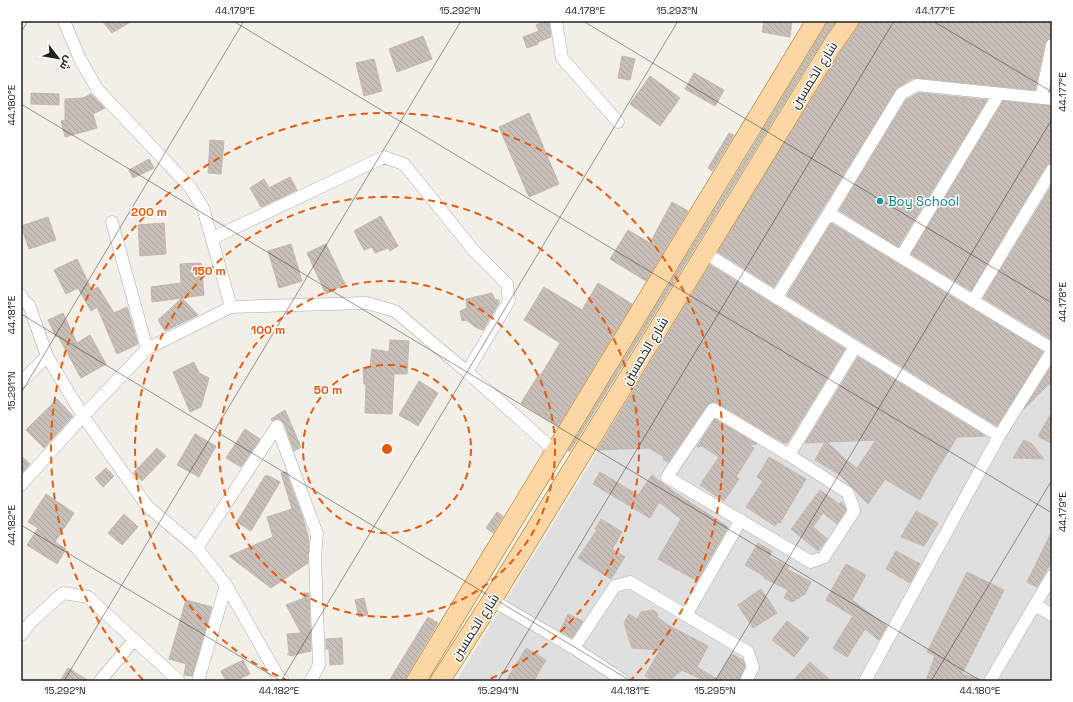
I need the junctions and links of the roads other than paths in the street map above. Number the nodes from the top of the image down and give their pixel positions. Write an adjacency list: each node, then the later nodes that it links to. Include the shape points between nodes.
1 (64, 21): 12 (street, via 97,89 190,187 204,208)
2 (556, 21): 8 (street, via 562,58)
3 (816, 21): 28 (main road, شارع الخمسين)
4 (849, 21): 13 (main road, شارع الخمسين)
5 (1052, 45): 7 (street)
6 (1000, 94): 7 (street); 10 (street, via 917,85 901,94); 14 (street)
7 (1046, 99)
8 (618, 122)
9 (1052, 170): 17 (street)
10 (829, 213): 14 (street); 16 (street)
11 (112, 222): 21 (street)
12 (213, 238): 19 (street); 24 (street, via 384,157 404,164 474,251 507,284 509,301)
13 (704, 253): 16 (street); 35 (main road, شارع الخمسين)
14 (901, 257): 17 (street)
15 (21, 295): 18 (street)
16 (776, 298): 20 (street)
17 (973, 301): 22 (street)
18 (25, 307): 23 (street)
19 (231, 307): 21 (street); 24 (street, via 367,303 395,311)
20 (855, 347): 27 (street); 29 (street)
21 (147, 349): 26 (street)
22 (1052, 350): 27 (street)
23 (47, 356): 25 (street); 26 (street)
24 (467, 372): 28 (street)
25 (21, 382)
26 (83, 416): 30 (street); 32 (street, via 147,506)
27 (999, 436): 51 (street)
28 (556, 452): 47 (main road, شارع الخمسين)
29 (789, 455): 31 (street, via 848,493 854,511 824,557 811,562); 31 (street, via 713,409 667,477)
30 (21, 485)
31 (741, 520): 37 (street)
32 (197, 548): 34 (street); 46 (street, via 277,426 317,534 315,557 319,665)
33 (1052, 576): 36 (street)
34 (226, 586): 44 (street); 45 (street)
35 (492, 600): 41 (street); 48 (main road, شارع الخمسين)
36 (1035, 605): 38 (street); 52 (street)
37 (686, 615): 41 (street, via 630,582 615,586); 50 (street, via 748,652 753,667)
38 (1052, 615)
39 (21, 635): 40 (street, via 63,593 88,597)
40 (134, 640): 42 (street); 43 (street)
41 (574, 648): 49 (street)
42 (100, 681)
43 (178, 681)
44 (198, 681)
45 (283, 681)
46 (311, 681)
47 (416, 681)
48 (440, 681)
49 (624, 681)
50 (746, 681)
51 (865, 681)
52 (990, 681)

